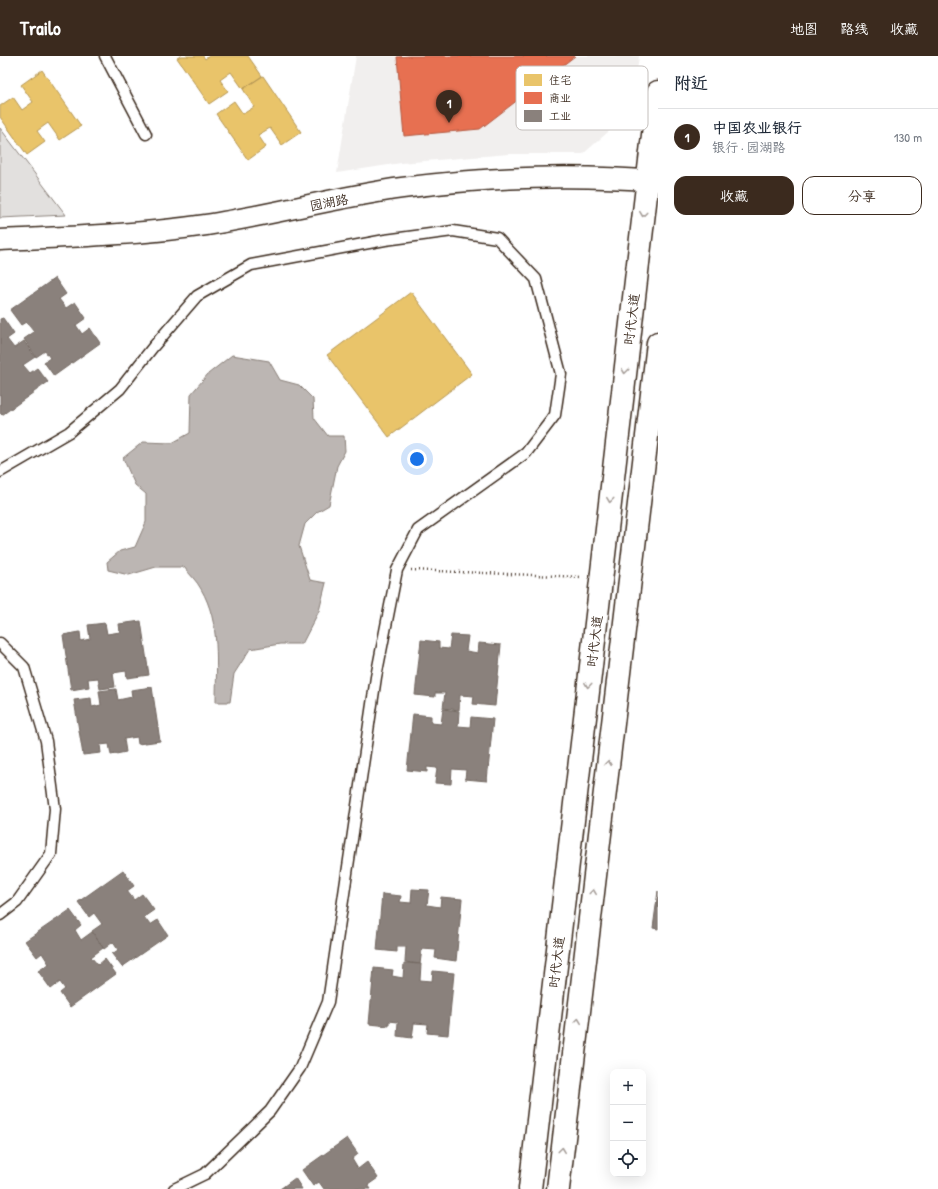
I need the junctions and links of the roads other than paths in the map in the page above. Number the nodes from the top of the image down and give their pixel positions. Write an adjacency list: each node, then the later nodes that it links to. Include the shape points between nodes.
1 (105, 56): 3 (lane)
2 (658, 92): 4 (main road, 时代大道)
3 (146, 134)
4 (653, 180): 5 (street, 园湖路, via 584,177 507,178 402,188 206,225 89,236); 11 (main road, 时代大道, one-way to 11, via 601,577)
5 (0, 240)
6 (658, 343): 12 (main road, one-way to 6)
7 (0, 472): 10 (lane, via 69,432 120,389 197,296 250,266 385,240 453,231 497,238 536,279 561,374 555,415 526,453 418,530 397,570 376,677 328,1002 300,1068 270,1110 204,1174)
8 (0, 643): 9 (lane, via 24,667 46,741 54,809 51,854 17,902)
9 (0, 915)
10 (174, 1189)
11 (530, 1189)
12 (558, 1189)

